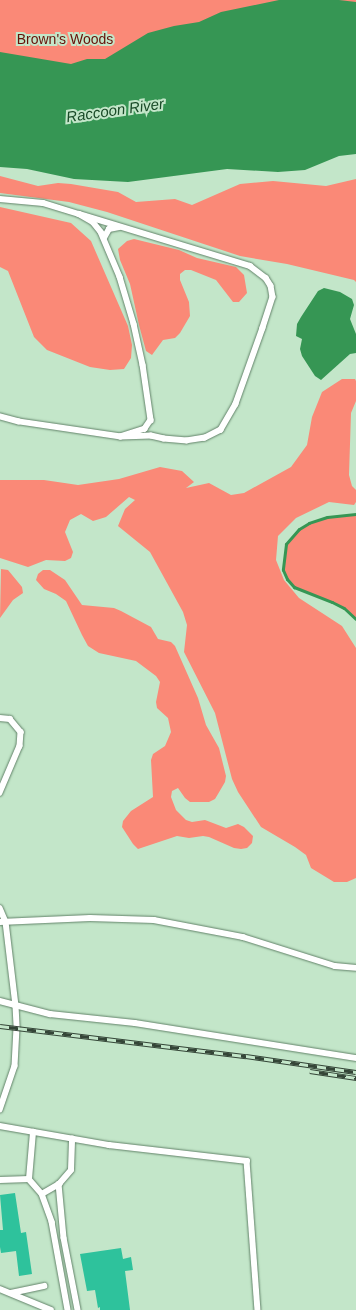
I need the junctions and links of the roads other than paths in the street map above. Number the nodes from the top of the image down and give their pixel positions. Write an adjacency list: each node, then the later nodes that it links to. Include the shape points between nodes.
1 (0, 199): 2 (lane, via 43,203)
2 (79, 214): 3 (lane); 4 (lane, via 96,225)
3 (123, 227): 4 (lane, via 114,226); 6 (lane, via 250,266 266,278 271,286 273,298 236,404 221,430 205,438 187,441 151,436)
4 (104, 238): 6 (lane, via 120,277 134,324 151,420 145,429)
5 (0, 417): 6 (lane)
6 (121, 437)
7 (0, 718): 8 (lane, via 10,719 21,732 20,746)
8 (0, 793)
9 (0, 908): 10 (lane)
10 (3, 922): 11 (lane, via 90,918 154,920 243,937 335,966); 13 (lane)
11 (356, 968)
12 (0, 1001): 13 (lane)
13 (16, 1006): 14 (lane, via 50,1014 135,1023); 15 (lane, via 15,1066)
14 (356, 1058)
15 (0, 1110)
16 (0, 1126): 17 (lane)
17 (33, 1132): 18 (lane); 19 (lane)
18 (72, 1139): 21 (lane, via 71,1170); 29 (lane, via 247,1161)
19 (29, 1179): 20 (lane); 22 (lane)
20 (0, 1180)
21 (59, 1184): 22 (lane); 28 (lane, via 64,1238)
22 (42, 1194): 27 (lane, via 52,1222)
23 (44, 1286): 25 (lane)
24 (0, 1289): 25 (lane)
25 (11, 1293): 26 (lane)
26 (51, 1310)
27 (68, 1310)
28 (78, 1310)
29 (258, 1310)

